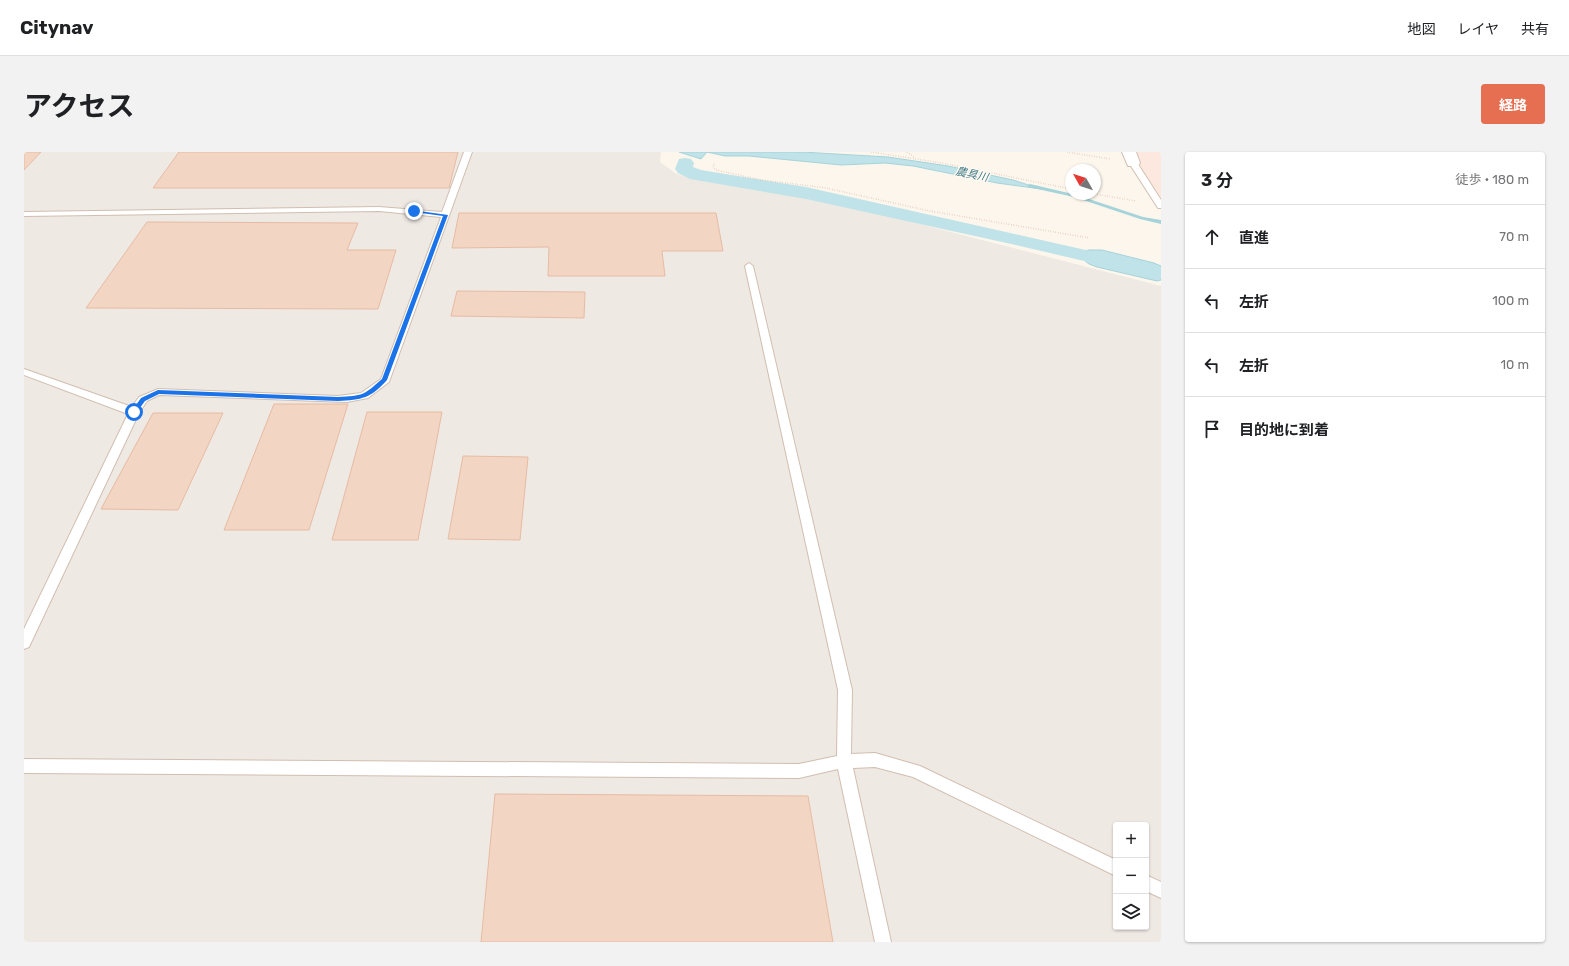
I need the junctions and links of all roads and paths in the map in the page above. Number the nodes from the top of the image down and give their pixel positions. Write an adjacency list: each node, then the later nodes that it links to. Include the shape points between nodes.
1 (468, 152): 12 (lane)
2 (870, 152): 5 (path)
3 (907, 152): 5 (path)
4 (1067, 152): 6 (path)
5 (916, 158): 8 (path)
6 (1131, 158): 10 (lane)
7 (714, 164): 13 (path, via 712,166 716,170 762,180 826,188 930,211)
8 (1065, 188)
9 (1101, 195): 10 (path)
10 (1160, 204)
11 (24, 214): 12 (lane, via 378,209)
12 (446, 215): 16 (lane, via 385,380 371,392 359,398 338,399 158,392 143,399)
13 (1090, 238)
14 (749, 266): 18 (lane, via 844,690)
15 (24, 372): 16 (lane)
16 (134, 412): 17 (lane)
17 (24, 643)
18 (844, 761): 19 (lane, via 799,771); 20 (lane, via 875,760 915,771); 23 (lane)
19 (24, 766)
20 (1113, 867)
21 (1149, 884): 22 (lane)
22 (1161, 890)
23 (883, 942)

